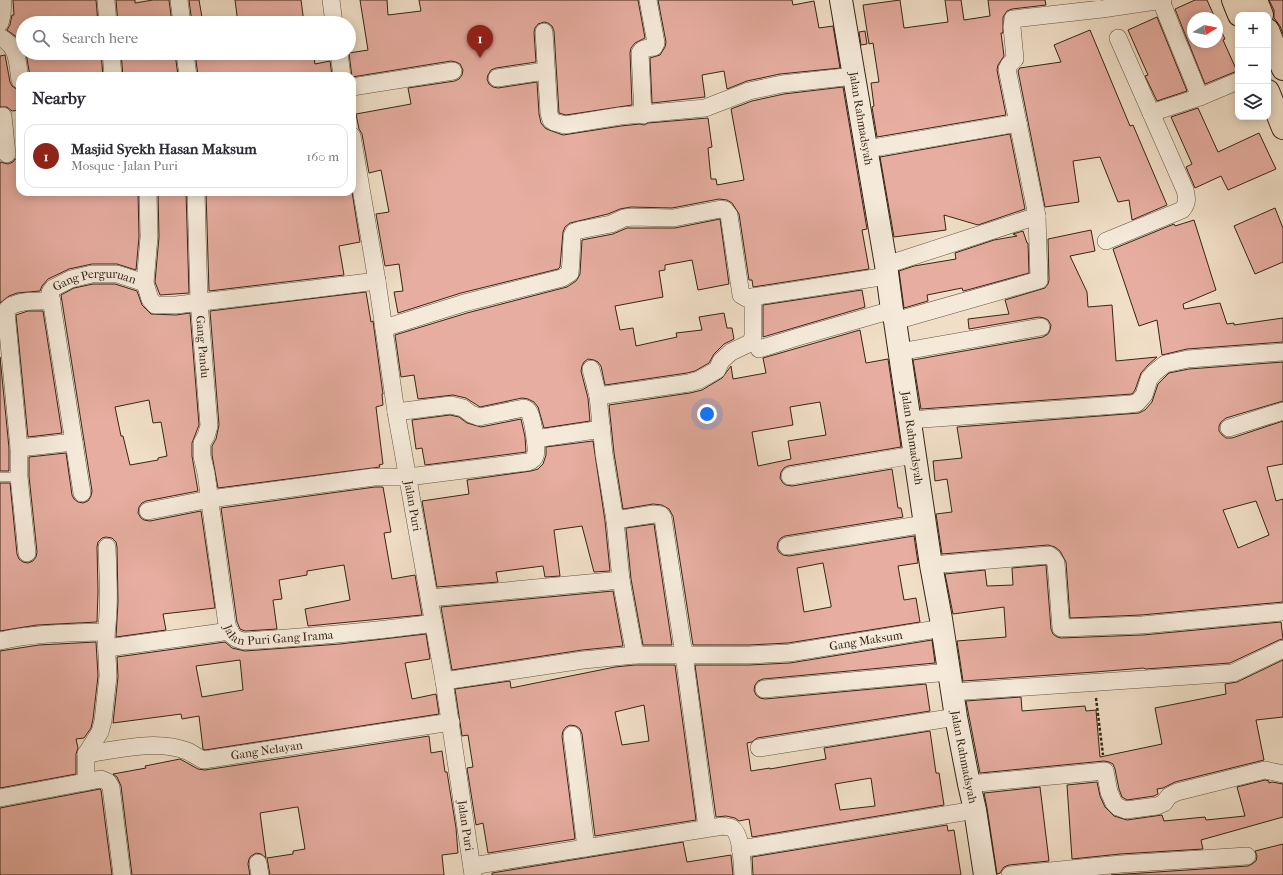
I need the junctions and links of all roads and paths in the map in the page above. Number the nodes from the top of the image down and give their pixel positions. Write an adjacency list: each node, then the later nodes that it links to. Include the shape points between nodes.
1 (3, 0): 15 (street)
2 (106, 0): 12 (street)
3 (179, 0): 13 (street)
4 (331, 0): 14 (street)
5 (648, 0): 39 (street, via 656,43 654,47 641,50 640,53)
6 (841, 0): 32 (street, Jalan Rahmadsyah)
7 (1162, 0): 36 (street); 41 (street, via 1012,19 1015,59 1007,69)
8 (1233, 0): 10 (main road)
9 (1256, 0): 11 (main road)
10 (1238, 12)
11 (1261, 12)
12 (107, 16)
13 (181, 16)
14 (333, 16)
15 (0, 23)
16 (544, 32): 27 (street)
17 (0, 36): 20 (street, via 7,40)
18 (1118, 38): 38 (street)
19 (1271, 38): 25 (main road)
20 (16, 57)
21 (17, 60): 28 (street)
22 (112, 60): 29 (street)
23 (186, 60): 30 (street)
24 (340, 60): 31 (street)
25 (1283, 69)
26 (453, 71): 35 (street)
27 (546, 71): 33 (street); 39 (street, via 550,113 554,122 565,125)
28 (19, 72)
29 (113, 72)
30 (187, 72)
31 (341, 72)
32 (854, 76): 39 (street, via 782,84 749,92 705,108); 43 (street, Jalan Rahmadsyah)
33 (497, 78)
34 (1235, 82): 36 (street)
35 (356, 86)
36 (1200, 96): 38 (street)
37 (1271, 98): 42 (main road)
38 (1151, 113): 49 (street, via 1185,190 1188,200 1186,206 1182,210)
39 (643, 115)
40 (2, 116): 44 (street)
41 (1018, 123): 43 (street); 48 (street)
42 (1283, 128)
43 (867, 149): 50 (street, Jalan Rahmadsyah)
44 (9, 154)
45 (356, 159): 51 (street, Jalan Puri)
46 (148, 196): 52 (street, via 149,237)
47 (196, 196): 55 (street, Gang Pandu)
48 (1037, 216): 50 (street); 56 (street, via 1039,280)
49 (1106, 241)
50 (886, 271): 53 (street); 56 (street, Jalan Rahmadsyah)
51 (377, 281): 55 (street, Gang Perguruan); 58 (street, Jalan Puri)
52 (145, 283): 54 (street, Gang Perguruan, via 117,274 92,274 71,279 52,288); 55 (street, Gang Perguruan, via 150,299 156,305)
53 (753, 297): 58 (street, via 746,298 741,295 728,215 721,209 673,218 624,218 611,224 574,232 570,273 562,278 472,301); 63 (street, via 753,337 750,343 731,352 721,361 717,370 689,383)
54 (52, 301): 70 (street, Gang Perguruan); 71 (street, via 13,304 8,306 6,311)
55 (199, 302): 78 (street, Gang Pandu, via 209,426 202,443 202,456)
56 (893, 315): 59 (street, via 798,337); 60 (street, Jalan Rahmadsyah)
57 (1041, 327): 60 (street)
58 (384, 328): 65 (street, Jalan Puri)
59 (759, 349)
60 (899, 352): 66 (street, Jalan Rahmadsyah)
61 (1283, 352): 66 (street, via 1188,359 1165,364 1148,379 1144,395 1137,403)
62 (591, 369): 63 (street)
63 (598, 396): 68 (street)
64 (1283, 411): 67 (street)
65 (396, 412): 69 (street, via 451,405 479,417 524,408 530,414); 76 (street, Jalan Puri)
66 (909, 420): 72 (street, Jalan Rahmadsyah)
67 (1229, 428)
68 (602, 429): 69 (street); 80 (street)
69 (535, 439): 76 (street, via 535,456 528,462)
70 (74, 442): 71 (street); 77 (street, Gang Perguruan)
71 (19, 448): 75 (street)
72 (914, 455): 73 (street); 81 (street, Jalan Rahmadsyah)
73 (790, 476)
74 (0, 477): 75 (lane)
75 (19, 477): 84 (street)
76 (408, 477): 78 (street, via 374,477); 87 (street, Jalan Puri)
77 (82, 493)
78 (210, 499): 79 (street); 91 (street, Jalan Puri Gang Irama)
79 (148, 510)
80 (615, 520): 86 (street); 96 (street, via 654,514 663,518)
81 (925, 524): 82 (street); 85 (street, Jalan Rahmadsyah)
82 (787, 546)
83 (107, 547): 93 (street)
84 (27, 553)
85 (931, 565): 88 (street, via 1049,555 1056,563 1061,628 1142,625); 90 (street, Jalan Rahmadsyah)
86 (621, 580): 87 (street); 95 (street)
87 (430, 598): 89 (street, Jalan Puri)
88 (1283, 612)
89 (434, 623): 91 (street, Jalan Puri Gang Irama, via 338,635 244,641 237,640); 97 (street, Jalan Puri)
90 (943, 628): 96 (street, Gang Maksum, via 788,653); 98 (street, Jalan Rahmadsyah)
91 (230, 631): 93 (street)
92 (0, 640): 93 (street, via 62,633 103,632)
93 (107, 642): 105 (street, via 108,676 102,730)
94 (1283, 649): 99 (street, via 1234,673)
95 (635, 655): 96 (street, Gang Maksum); 97 (street, Gang Maksum, via 583,660)
96 (684, 655): 112 (street)
97 (444, 681): 102 (street, Jalan Puri)
98 (951, 682): 99 (street); 100 (street); 101 (street, Jalan Rahmadsyah)
99 (1094, 682): 106 (path)
100 (764, 689)
101 (956, 717): 104 (street); 109 (street, Jalan Rahmadsyah)
102 (451, 722): 105 (street, Gang Nelayan, via 203,760 188,751 149,745); 116 (street, Jalan Puri)
103 (572, 735): 113 (street)
104 (759, 748)
105 (86, 754): 108 (street)
106 (1106, 771): 107 (street, via 1109,792 1114,803 1126,810 1157,806 1177,792 1265,770); 109 (street)
107 (1283, 774)
108 (94, 780): 110 (street); 117 (street, via 108,782 111,788)
109 (969, 784): 111 (street, Jalan Rahmadsyah)
110 (0, 798)
111 (975, 810): 114 (street); 119 (street, Jalan Rahmadsyah)
112 (707, 828): 113 (street); 114 (street, via 732,828 737,834)
113 (586, 848): 116 (street)
114 (740, 849): 118 (street)
115 (1247, 856): 120 (street, via 1121,864)
116 (472, 870)
117 (122, 875)
118 (743, 875)
119 (985, 875)
120 (1010, 875)

